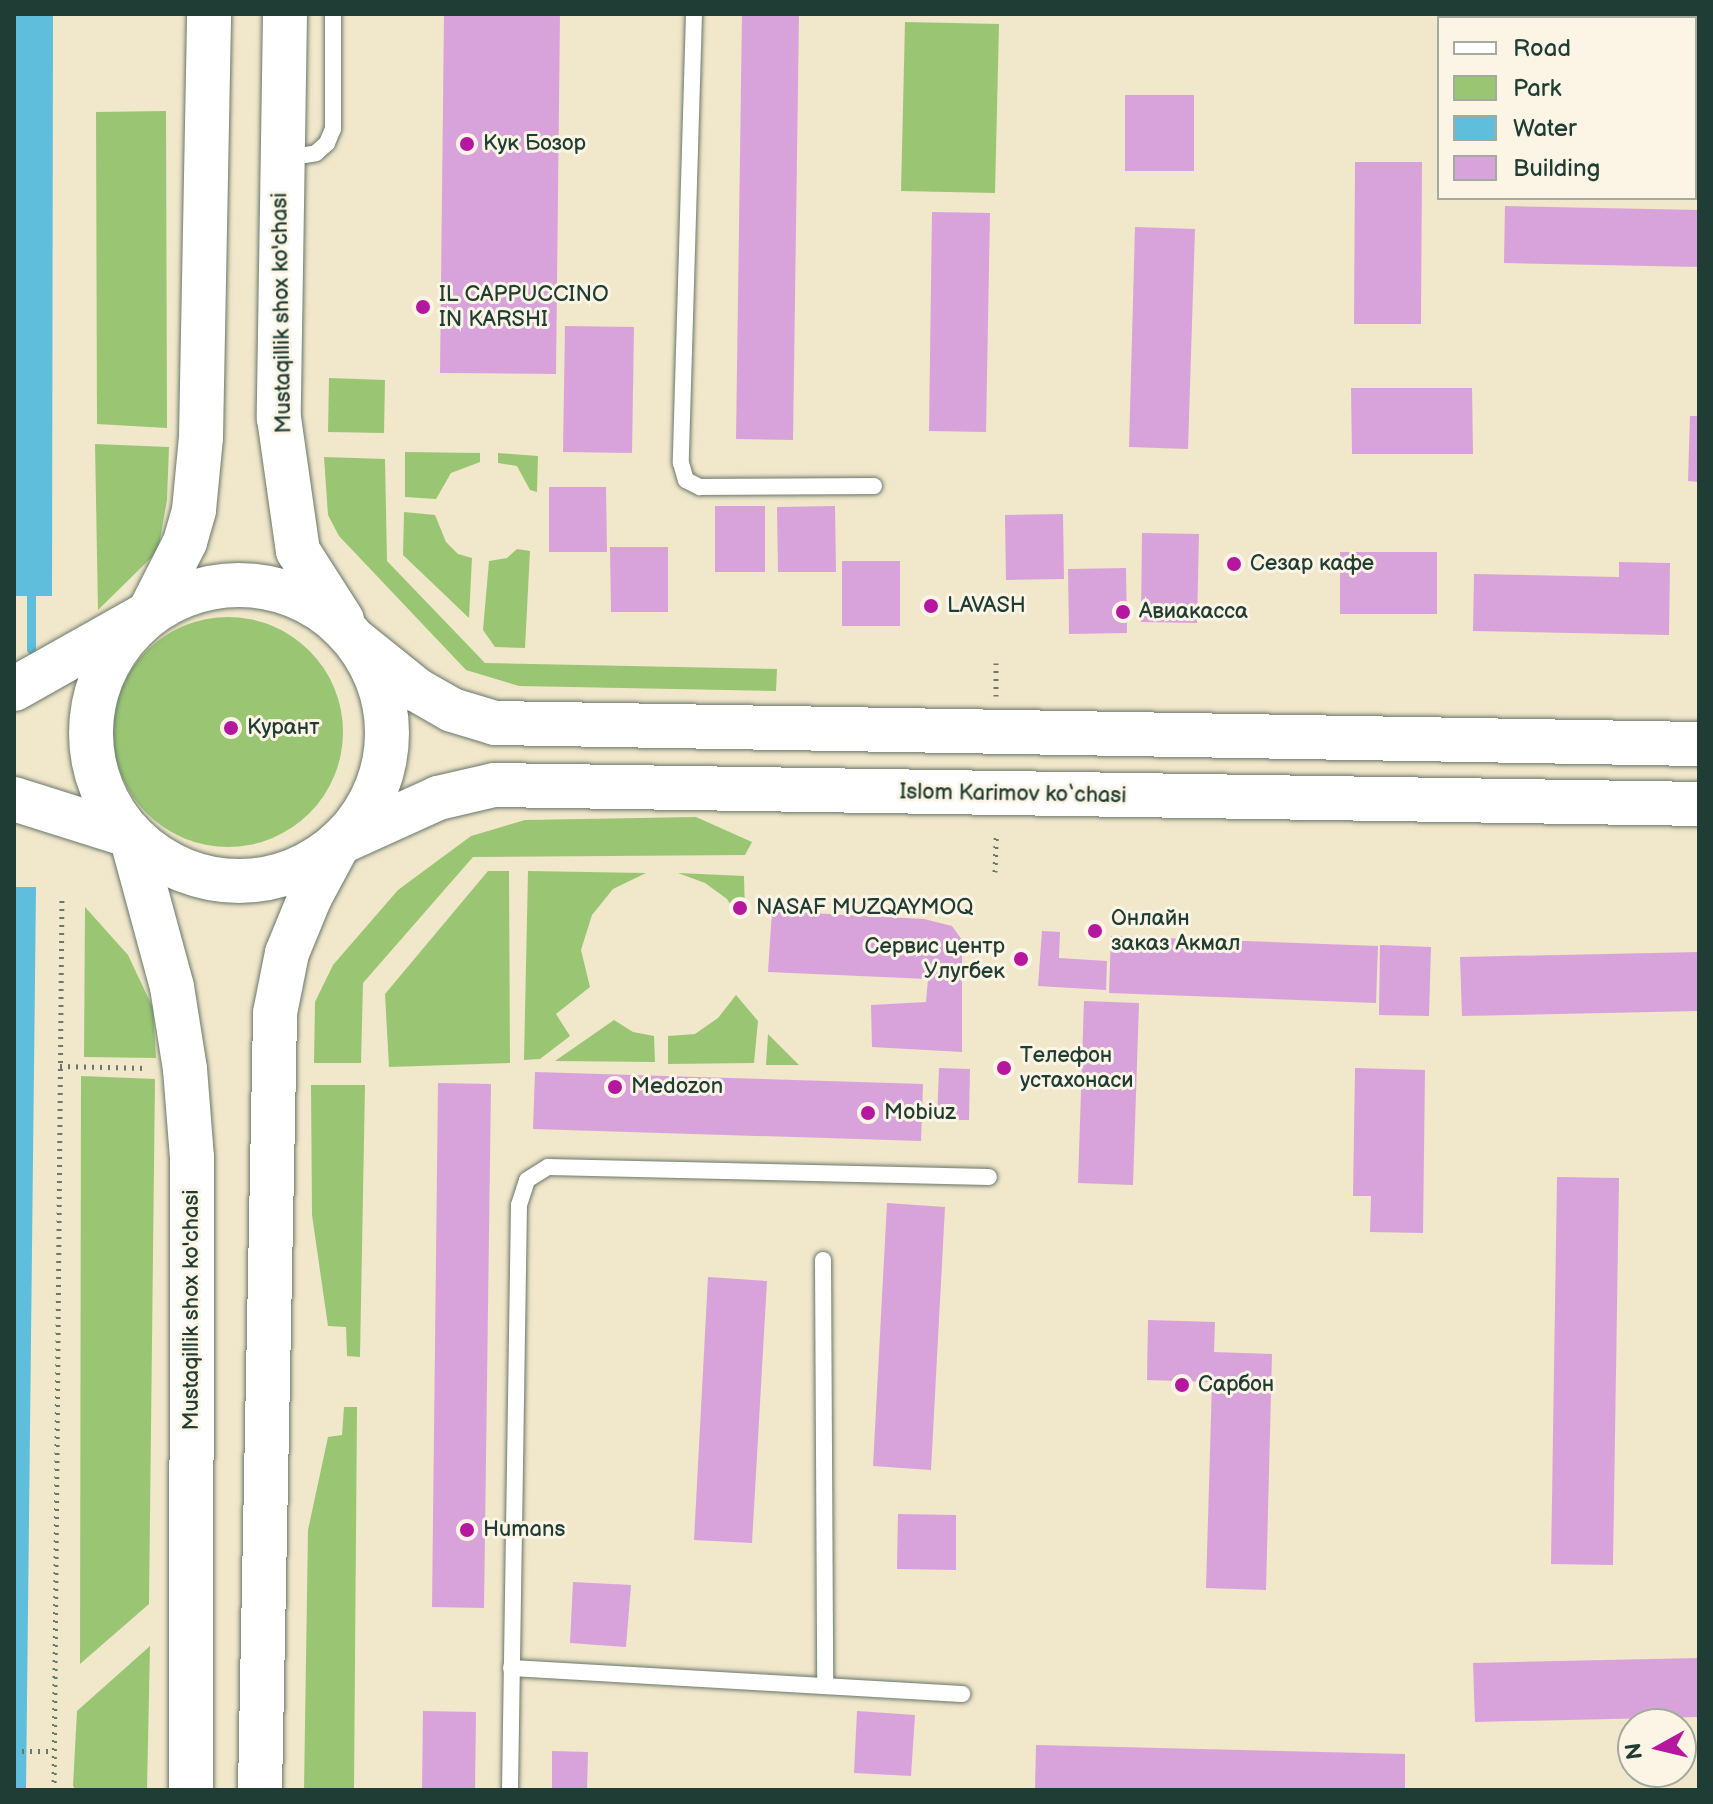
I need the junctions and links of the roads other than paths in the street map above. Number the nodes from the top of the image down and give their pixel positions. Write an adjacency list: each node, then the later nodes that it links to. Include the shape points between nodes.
1 (209, 14): 7 (main road, via 199,473 185,542)
2 (285, 14): 5 (main road, Mustaqillik shox ko'chasi)
3 (333, 14): 5 (lane, via 333,129 316,153)
4 (694, 14): 6 (lane, via 681,463 686,480 700,487)
5 (280, 159): 8 (main road, Mustaqillik shox ko'chasi, via 279,418 298,551)
6 (874, 486)
7 (149, 613): 8 (main road, via 190,592 235,583 295,596 323,610); 9 (main road); 13 (main road, via 115,650 94,696 91,746 103,794)
8 (357, 642): 10 (main road, via 417,690 452,710 495,723); 14 (main road, via 378,681 387,724 383,768 367,808)
9 (14, 689)
10 (1699, 744)
11 (14, 799): 13 (main road)
12 (1699, 804): 14 (main road, Islom Karimov ko‘chasi, via 494,785 438,798)
13 (131, 836): 14 (main road, via 168,864 211,879 256,880 301,868); 20 (main road, Mustaqillik shox ko'chasi, via 172,987 192,1157)
14 (339, 843): 21 (main road, via 287,953 275,1013)
15 (989, 1177): 17 (lane, via 548,1167 527,1180 519,1205)
16 (823, 1260): 18 (lane)
17 (511, 1668): 18 (lane); 22 (lane)
18 (825, 1686): 19 (lane)
19 (962, 1694)
20 (191, 1790)
21 (260, 1790)
22 (510, 1790)

